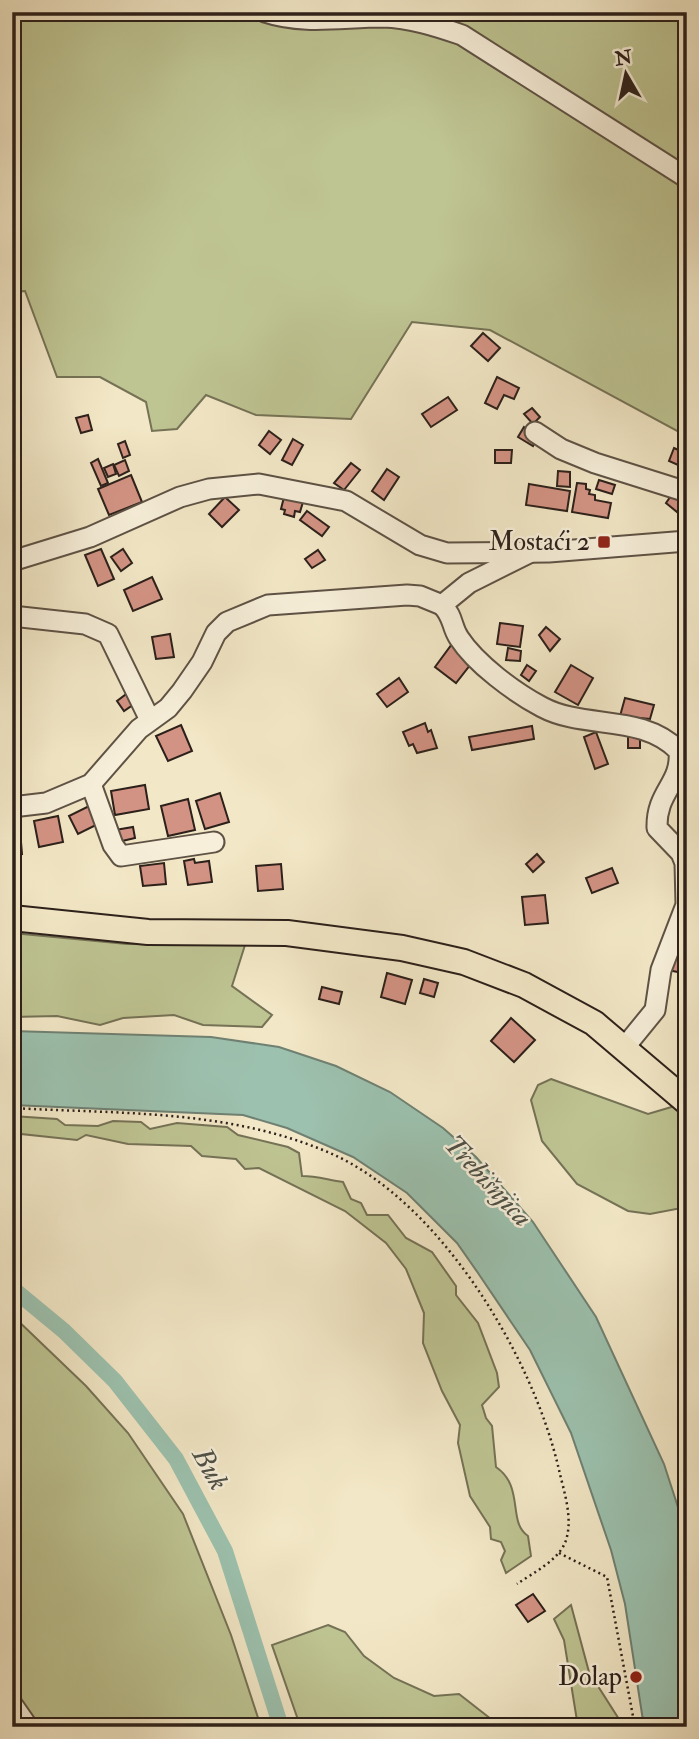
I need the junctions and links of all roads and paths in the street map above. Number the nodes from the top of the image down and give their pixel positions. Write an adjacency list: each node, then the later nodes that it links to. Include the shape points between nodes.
1 (264, 12): 2 (street, via 309,21 386,17 424,22 462,35)
2 (687, 178)
3 (535, 432): 4 (street, via 595,463)
4 (687, 492)
5 (687, 541): 6 (street)
6 (531, 552): 7 (street, via 447,553 420,545 346,501 259,484 180,497 90,537); 8 (street, via 468,583)
7 (12, 561)
8 (442, 605): 10 (street, via 407,595 288,603 247,611 216,633 194,676 168,708); 15 (street, via 472,654 505,684 544,708 638,727 657,734 679,751 680,770 662,795 657,828 685,863 686,905 661,970 655,1010)
9 (12, 616): 10 (street, via 85,624 108,634)
10 (150, 720): 11 (street)
11 (92, 784): 12 (street, via 46,803); 13 (street, via 121,856)
12 (12, 807)
13 (214, 842)
14 (12, 918): 15 (main road, via 148,932 287,933 402,948 464,962 524,985 594,1023)
15 (624, 1048): 16 (main road)
16 (687, 1102)
17 (12, 1108): 18 (path, via 246,1124 330,1153 386,1186 438,1236 505,1334 533,1387 565,1497 568,1533)
18 (559, 1553): 19 (path); 22 (path, via 607,1577)
19 (517, 1584)
20 (12, 1704): 21 (street)
21 (28, 1727)
22 (635, 1727)

